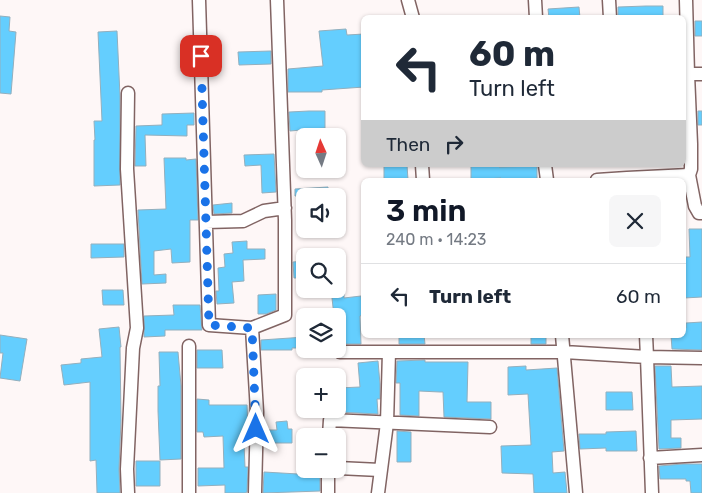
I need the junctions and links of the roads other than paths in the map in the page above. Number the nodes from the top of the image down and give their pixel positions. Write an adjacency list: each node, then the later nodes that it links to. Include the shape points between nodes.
1 (199, 0): 18 (street)
2 (277, 0): 16 (street)
3 (408, 0): 7 (street)
4 (535, 0): 8 (street)
5 (609, 0): 9 (street)
6 (686, 0): 10 (street)
7 (412, 15)
8 (536, 15)
9 (610, 15)
10 (688, 74): 11 (street); 13 (street)
11 (702, 74)
12 (128, 92): 36 (street, via 127,169 137,328 133,348)
13 (697, 143): 14 (street)
14 (689, 175): 15 (street); 17 (street, via 695,206)
15 (642, 178)
16 (284, 208): 18 (street, via 264,211 243,221); 19 (street, via 285,315)
17 (702, 213)
18 (206, 222): 19 (street, via 209,325)
19 (252, 328): 38 (street, via 257,412)
20 (562, 338): 25 (street)
21 (646, 338): 26 (street)
22 (189, 346): 37 (street)
23 (346, 352): 24 (street)
24 (389, 352): 25 (street); 28 (street)
25 (564, 352): 26 (street); 41 (street)
26 (647, 357): 27 (street); 32 (street)
27 (702, 358)
28 (387, 423): 29 (street); 30 (street, via 330,420); 34 (street)
29 (490, 427)
30 (330, 428)
31 (702, 455): 32 (street)
32 (650, 458): 42 (street)
33 (346, 468): 34 (street)
34 (380, 470): 40 (street)
35 (328, 478): 39 (street)
36 (128, 493)
37 (189, 493)
38 (255, 493)
39 (328, 493)
40 (378, 493)
41 (576, 493)
42 (652, 493)

